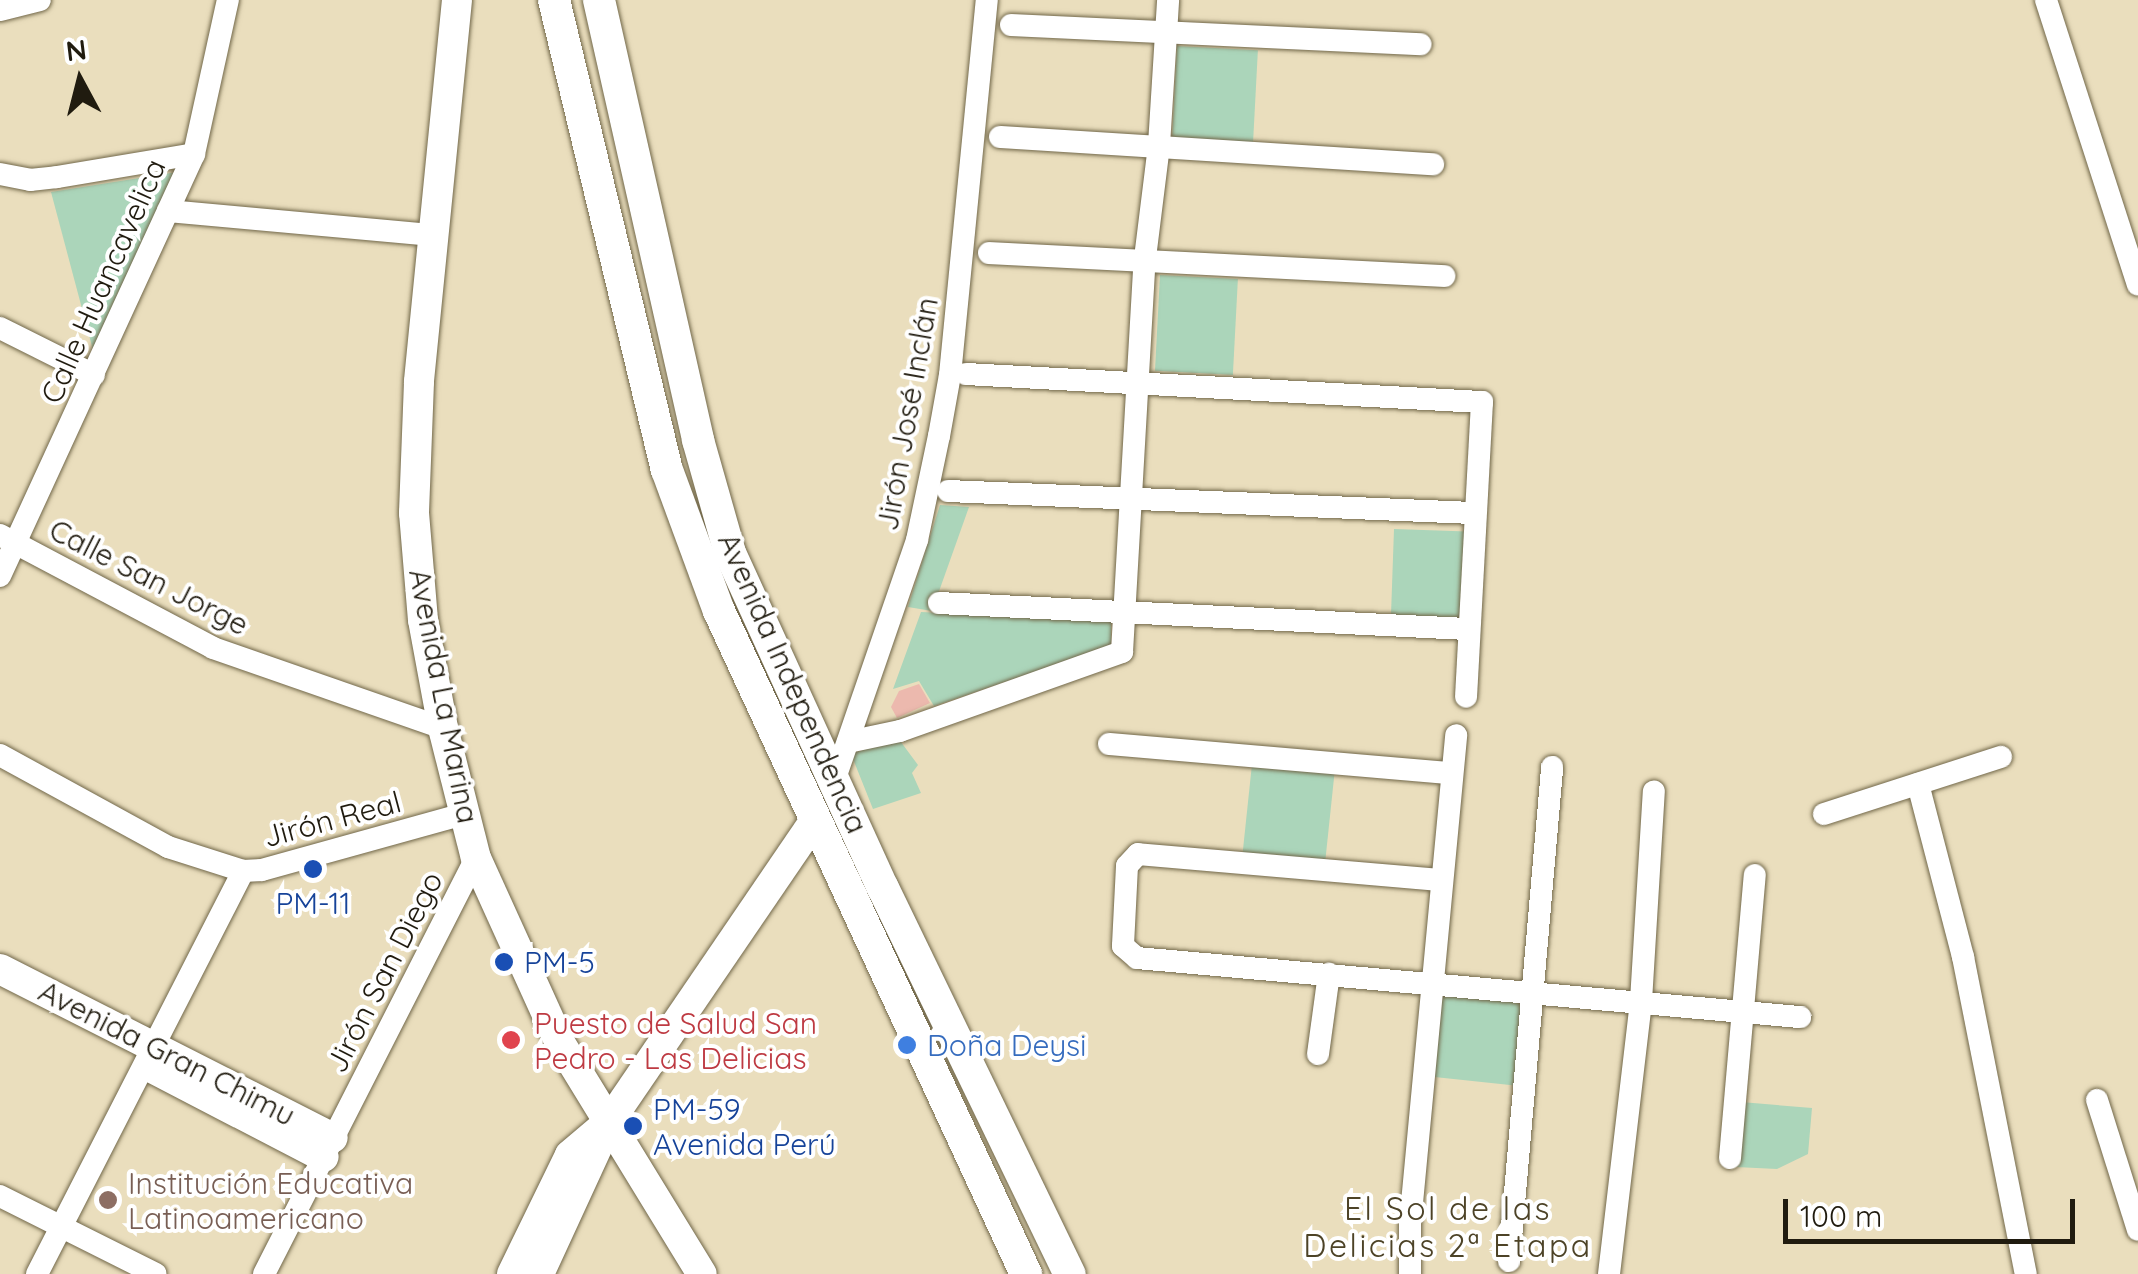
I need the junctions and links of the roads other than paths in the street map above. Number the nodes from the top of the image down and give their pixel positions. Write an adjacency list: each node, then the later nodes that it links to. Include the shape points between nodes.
1 (40, 0): 9 (street)
2 (228, 0): 15 (street, Calle Huancavelica)
3 (457, 0): 21 (street, Avenida La Marina)
4 (554, 0): 18 (main road, Avenida Independencia)
5 (599, 0): 16 (main road, Avenida Independencia)
6 (987, 0): 43 (street, Jirón José Inclán, via 950,375 917,540)
7 (1168, 0): 11 (street)
8 (2046, 0): 25 (street)
9 (0, 10)
10 (1011, 25): 11 (street)
11 (1167, 30): 12 (street); 14 (street)
12 (1421, 44)
13 (1000, 137): 14 (street)
14 (1159, 144): 17 (street); 23 (street)
15 (194, 154): 19 (street, via 30,180); 20 (street, Calle Huancavelica)
16 (635, 155): 18 (main road); 35 (main road, Avenida Independencia, via 698,440 730,553)
17 (1432, 164)
18 (593, 166): 37 (main road, Avenida Independencia, via 667,470)
19 (0, 174)
20 (168, 211): 21 (street); 28 (street, Calle Huancavelica)
21 (433, 235): 41 (street, Avenida La Marina, via 414,513)
22 (990, 253): 23 (street)
23 (1145, 258): 24 (street); 29 (street)
24 (1444, 276)
25 (2138, 284)
26 (0, 328): 28 (street)
27 (966, 374): 29 (street)
28 (94, 375): 33 (street, Calle Huancavelica)
29 (1137, 384): 31 (street); 32 (street, via 1482,402)
30 (948, 491): 31 (street)
31 (1131, 502): 32 (street); 38 (street)
32 (1474, 513): 39 (street)
33 (9, 539): 34 (street, Calle Huancavelica); 41 (street, Calle San Jorge, via 213,648)
34 (0, 576)
35 (750, 596): 37 (main road); 49 (main road, Avenida Independencia)
36 (938, 603): 38 (street)
37 (719, 611): 54 (main road, Avenida Independencia)
38 (1123, 613): 39 (street); 43 (street, via 1122,652 900,732)
39 (1468, 628): 40 (street)
40 (1466, 697)
41 (444, 728): 52 (street, Avenida La Marina)
42 (1456, 735): 48 (street)
43 (848, 742): 49 (street, Jirón José Inclán)
44 (1110, 744): 48 (street)
45 (0, 755): 56 (street, Jirón Real, via 168,848)
46 (2001, 757): 50 (street)
47 (1552, 767): 63 (street)
48 (1449, 773): 58 (street)
49 (835, 781): 54 (street, Jirón José Inclán); 69 (main road, Avenida Independencia)
50 (1918, 784): 53 (street); 89 (street, via 1962,957)
51 (1654, 791): 64 (street)
52 (464, 814): 55 (street, Avenida La Marina); 56 (street, Jirón Real)
53 (1824, 814)
54 (814, 821): 70 (main road, Avenida Independencia); 72 (street)
55 (476, 858): 72 (street, Avenida La Marina, via 559,1041); 73 (street, Jirón San Diego)
56 (243, 871): 68 (street)
57 (1755, 875): 65 (street)
58 (1440, 880): 60 (street, via 1145,853 1129,861 1122,940 1131,956); 61 (street)
59 (0, 969): 68 (street, Avenida Gran Chimu)
60 (1328, 974): 61 (street); 67 (street)
61 (1434, 982): 63 (street); 87 (street)
62 (0, 991): 68 (street, Avenida Gran Chimu)
63 (1535, 991): 64 (street); 78 (street)
64 (1641, 1001): 65 (street); 88 (street)
65 (1744, 1011): 66 (street); 74 (street)
66 (1800, 1017)
67 (1318, 1054)
68 (152, 1056): 73 (street, Avenida Gran Chimu); 76 (street)
69 (973, 1071): 70 (main road); 86 (main road, Avenida Independencia)
70 (940, 1087): 85 (main road, Avenida Independencia)
71 (2097, 1100): 77 (street)
72 (609, 1122): 82 (street, via 570,1155); 83 (street); 84 (street, Avenida La Marina)
73 (329, 1147): 81 (street, Jirón San Diego)
74 (1730, 1158)
75 (0, 1196): 76 (street)
76 (61, 1226): 79 (street); 80 (street)
77 (2138, 1230)
78 (1510, 1261)
79 (36, 1274)
80 (156, 1274)
81 (264, 1274)
82 (512, 1274)
83 (539, 1274)
84 (702, 1274)
85 (1026, 1274)
86 (1070, 1274)
87 (1410, 1274)
88 (1609, 1274)
89 (2026, 1274)

